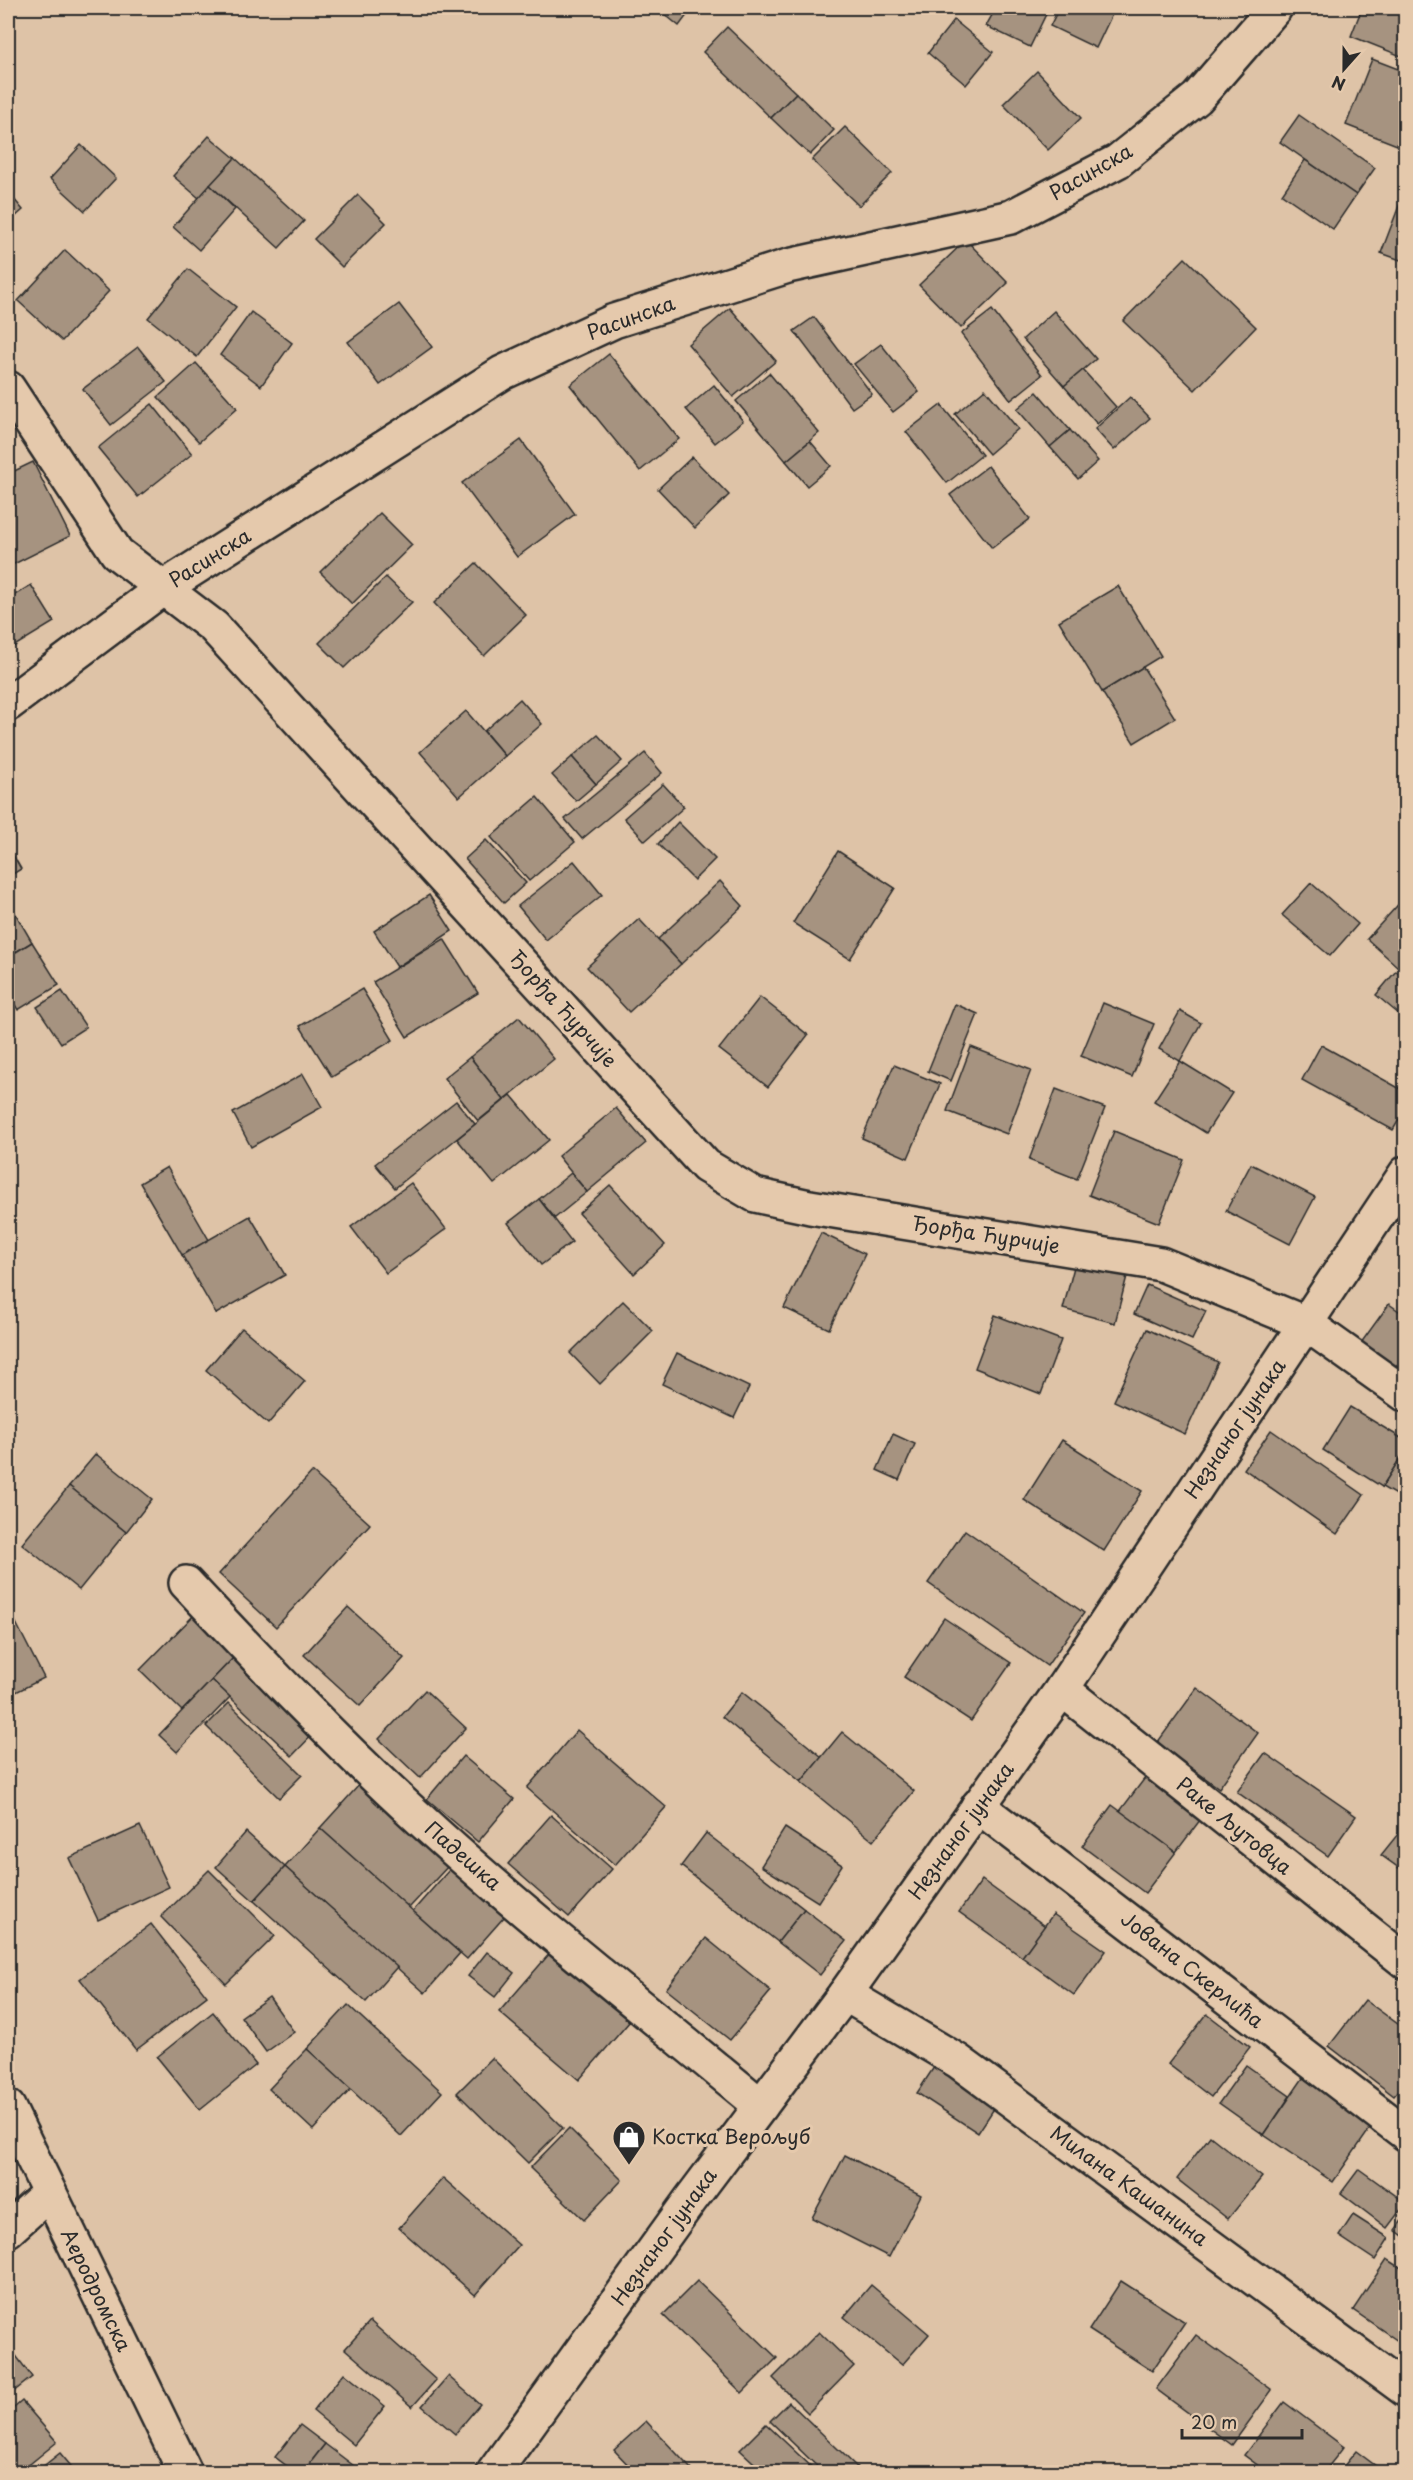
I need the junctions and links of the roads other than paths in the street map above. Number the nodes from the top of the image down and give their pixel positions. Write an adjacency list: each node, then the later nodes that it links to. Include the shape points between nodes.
1 (1275, 8): 3 (street, Расинска, via 1197,99 1118,161 1050,197 1011,217 788,266 614,321 502,373)
2 (8, 388): 3 (street, Ђорђа Ћурчије, via 117,553)
3 (163, 588): 4 (street, Расинска); 6 (street, Ђорђа Ћурчије, via 214,627 706,1166 755,1195 810,1207 1161,1264)
4 (8, 704)
5 (1406, 1173): 6 (street, Незнаног јунака)
6 (1305, 1323): 7 (street, Ђорђа Ћурчије); 9 (street, Незнаног јунака)
7 (1406, 1395)
8 (186, 1583): 13 (street, Падешка, via 279,1682 421,1820)
9 (1062, 1689): 10 (street, Незнаног јунака); 11 (street, Раке Љутовца)
10 (978, 1806): 12 (street, Незнаног јунака); 15 (street, Јована Скерлића)
11 (1406, 1962)
12 (845, 1994): 13 (street, Незнаног јунака); 18 (street, Милана Кашанина, via 958,2061)
13 (761, 2106): 20 (street, Незнаног јунака)
14 (8, 2107): 16 (street, Аеродромска)
15 (1406, 2134)
16 (49, 2193): 17 (street); 19 (street, Аеродромска)
17 (8, 2230)
18 (1406, 2390)
19 (185, 2472)
20 (494, 2472)

